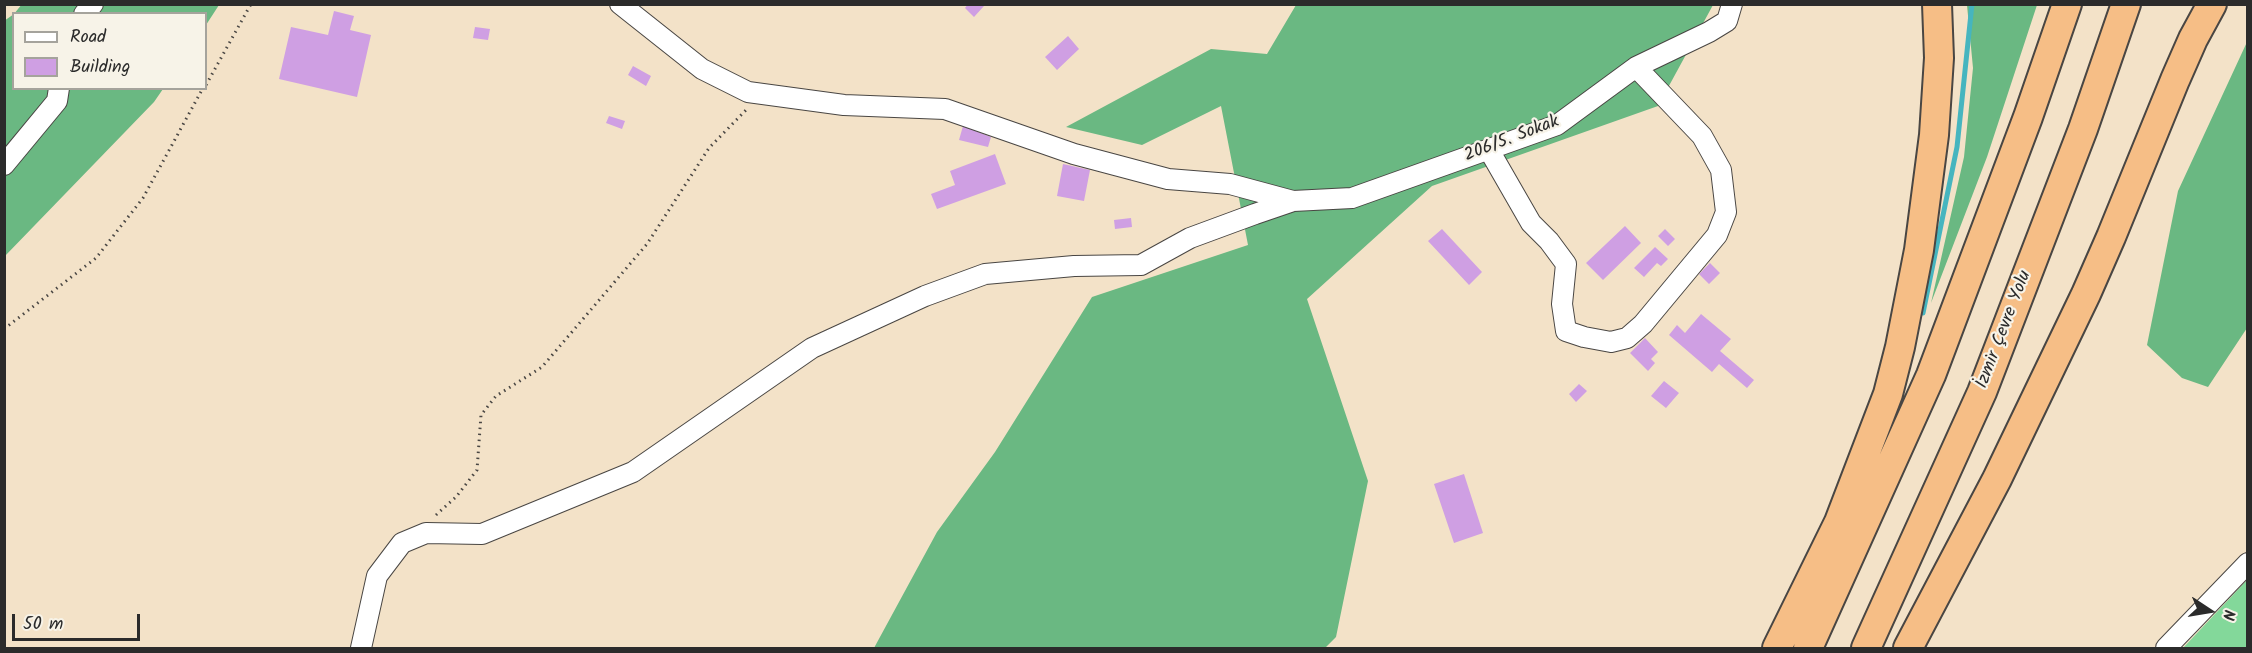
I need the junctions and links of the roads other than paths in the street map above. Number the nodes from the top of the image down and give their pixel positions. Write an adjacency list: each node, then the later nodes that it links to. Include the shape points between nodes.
1 (620, 4): 11 (street, via 702,69 748,92 844,105 945,109 1074,154 1168,179 1230,183)
2 (1732, 4): 7 (street, 206/5. Sokak, via 1726,21 1709,32)
3 (1937, 4): 14 (highway, via 1939,58 1934,135 1919,250 1900,347 1888,394 1839,522)
4 (2067, 4): 15 (highway, via 1931,375)
5 (2126, 4): 16 (highway, İzmir Çevre Yolu, via 2083,129 1982,392)
6 (2212, 4): 17 (highway, via 2175,80 2086,294 1997,479)
7 (1636, 66): 9 (street, 206/5. Sokak, via 1557,125); 9 (street, via 1702,136 1721,170 1726,212 1717,235 1627,338 1611,342 1566,331 1562,304 1566,264 1531,223)
8 (59, 90): 10 (street, via 57,101)
9 (1489, 150): 11 (street, 206/5. Sokak, via 1352,198)
10 (4, 165)
11 (1293, 201): 13 (street, via 1190,238 1141,265 985,274 925,296 812,348 633,472 482,534 426,533 402,543 377,576)
12 (2247, 562): 18 (street)
13 (361, 648)
14 (1777, 648)
15 (1808, 648)
16 (1866, 648)
17 (1908, 648)
18 (2166, 648)

